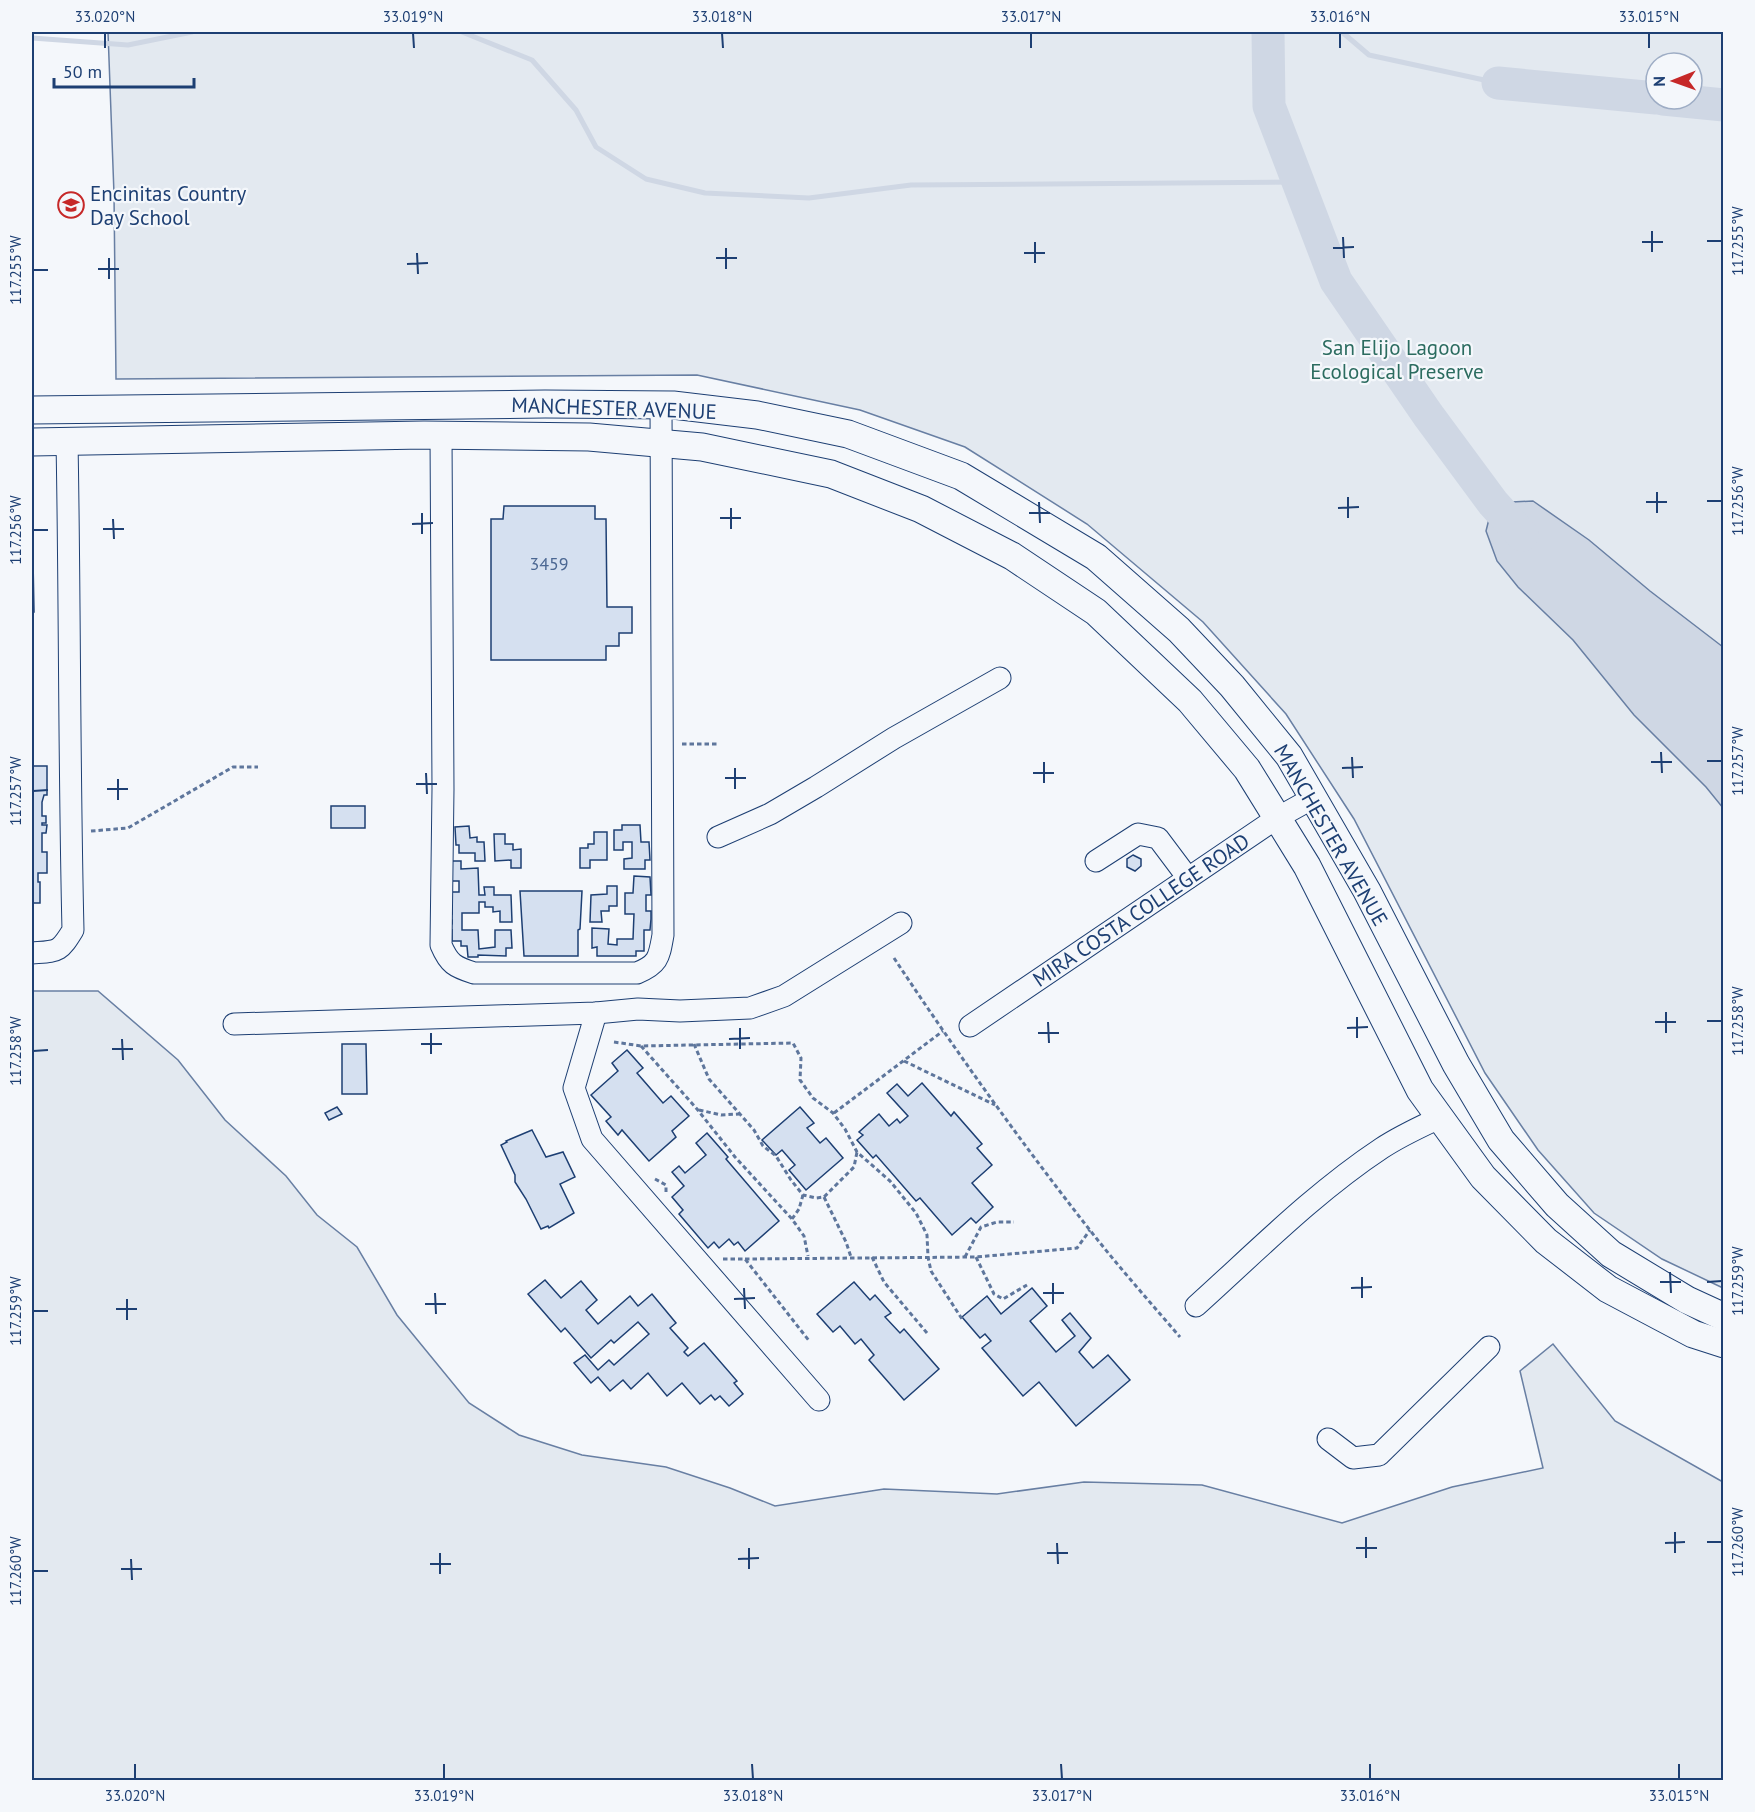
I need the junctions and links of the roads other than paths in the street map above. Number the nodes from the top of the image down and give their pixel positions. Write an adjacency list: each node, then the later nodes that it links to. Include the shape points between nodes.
1 (661, 405): 2 (main road, MANCHESTER AVENUE); 6 (street); 8 (main road, MANCHESTER AVENUE, via 757,415 848,434 961,476 1096,557 1179,630 1232,686 1290,756)
2 (32, 410)
3 (441, 435): 4 (main road, MANCHESTER AVENUE); 6 (main road, MANCHESTER AVENUE, via 588,437); 6 (street, via 441,945 458,968 474,973 637,973 651,967 660,956)
4 (67, 441): 5 (main road, MANCHESTER AVENUE); 14 (street, via 73,930 56,951)
5 (32, 442)
6 (661, 444): 9 (main road, MANCHESTER AVENUE, via 702,447 831,474 921,509 1012,556 1095,612 1190,701 1247,769)
7 (1000, 678): 10 (street, via 770,814)
8 (1313, 798): 9 (street, MIRA COSTA COLLEGE ROAD); 20 (main road, MANCHESTER AVENUE, via 1501,1140 1557,1205 1611,1254 1687,1300)
9 (1277, 818): 12 (street, MIRA COSTA COLLEGE ROAD); 18 (main road, MANCHESTER AVENUE, via 1306,866 1420,1090)
10 (718, 837)
11 (1096, 861): 12 (street, via 1138,834 1158,838)
12 (1188, 878): 17 (street, MIRA COSTA COLLEGE ROAD)
13 (902, 923): 15 (street, via 784,996 750,1008)
14 (32, 953)
15 (596, 1012): 16 (street); 23 (street, via 574,1088 592,1139)
16 (234, 1024)
17 (970, 1026)
18 (1439, 1118): 19 (street, via 1383,1147 1343,1176); 21 (main road, MANCHESTER AVENUE, via 1483,1177 1546,1241 1608,1289 1693,1334)
19 (1196, 1306)
20 (1724, 1317)
21 (1724, 1344)
22 (1489, 1347): 24 (street, via 1379,1455 1353,1458)
23 (819, 1400)
24 (1328, 1439)

